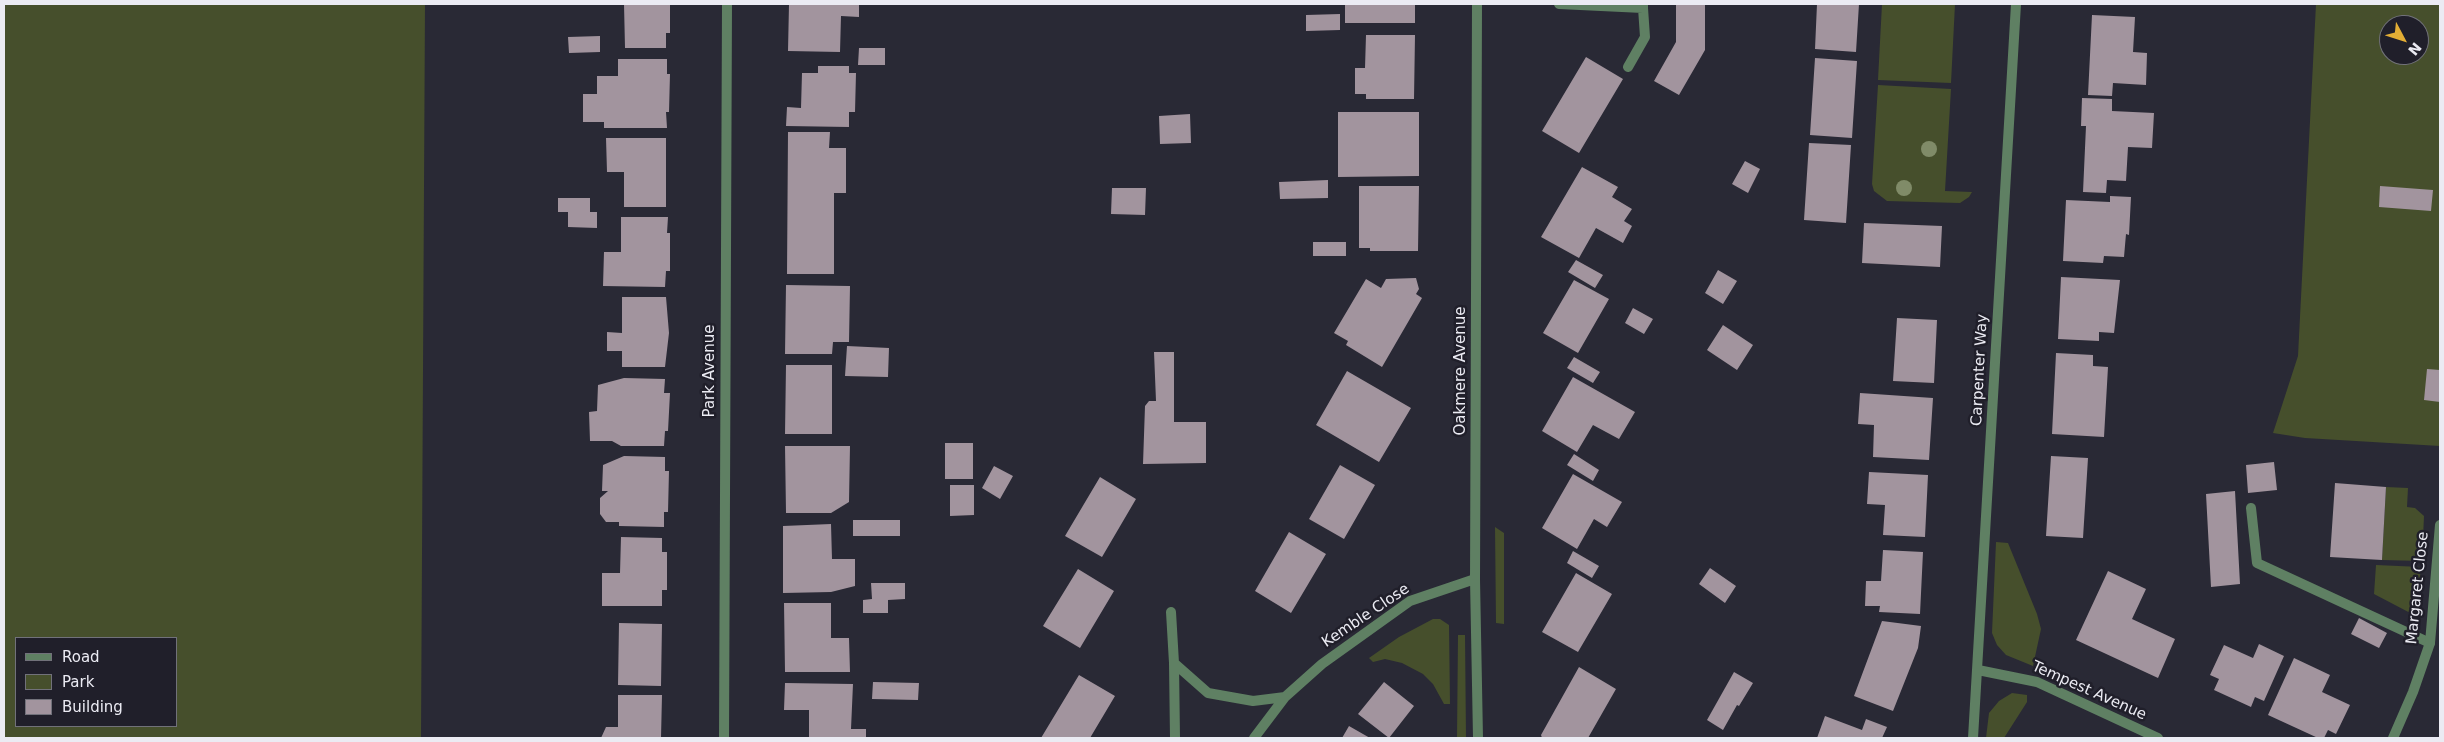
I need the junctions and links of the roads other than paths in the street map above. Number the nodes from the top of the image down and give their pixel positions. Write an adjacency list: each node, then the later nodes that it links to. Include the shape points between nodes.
1 (727, 4): 15 (street, Park Avenue)
2 (1477, 4): 9 (street, Oakmere Avenue)
3 (1559, 4): 5 (street)
4 (2016, 4): 13 (street, Carpenter Way)
5 (1643, 6): 6 (street, via 1645,36)
6 (1628, 68)
7 (2252, 508): 11 (street, via 2257,563)
8 (2440, 525): 11 (street, Margaret Close)
9 (1475, 579): 14 (street, Kemble Close, via 1410,600 1322,664); 18 (street, Oakmere Avenue)
10 (1172, 612): 12 (street)
11 (2430, 643): 21 (street, Margaret Close)
12 (1174, 663): 14 (street, via 1208,693 1253,701); 16 (street)
13 (1978, 670): 19 (street, Carpenter Way); 20 (street, Tempest Avenue, via 2037,682)
14 (1285, 697): 17 (street, Kemble Close)
15 (724, 738)
16 (1175, 738)
17 (1254, 738)
18 (1478, 738)
19 (1973, 738)
20 (2158, 738)
21 (2393, 738)

